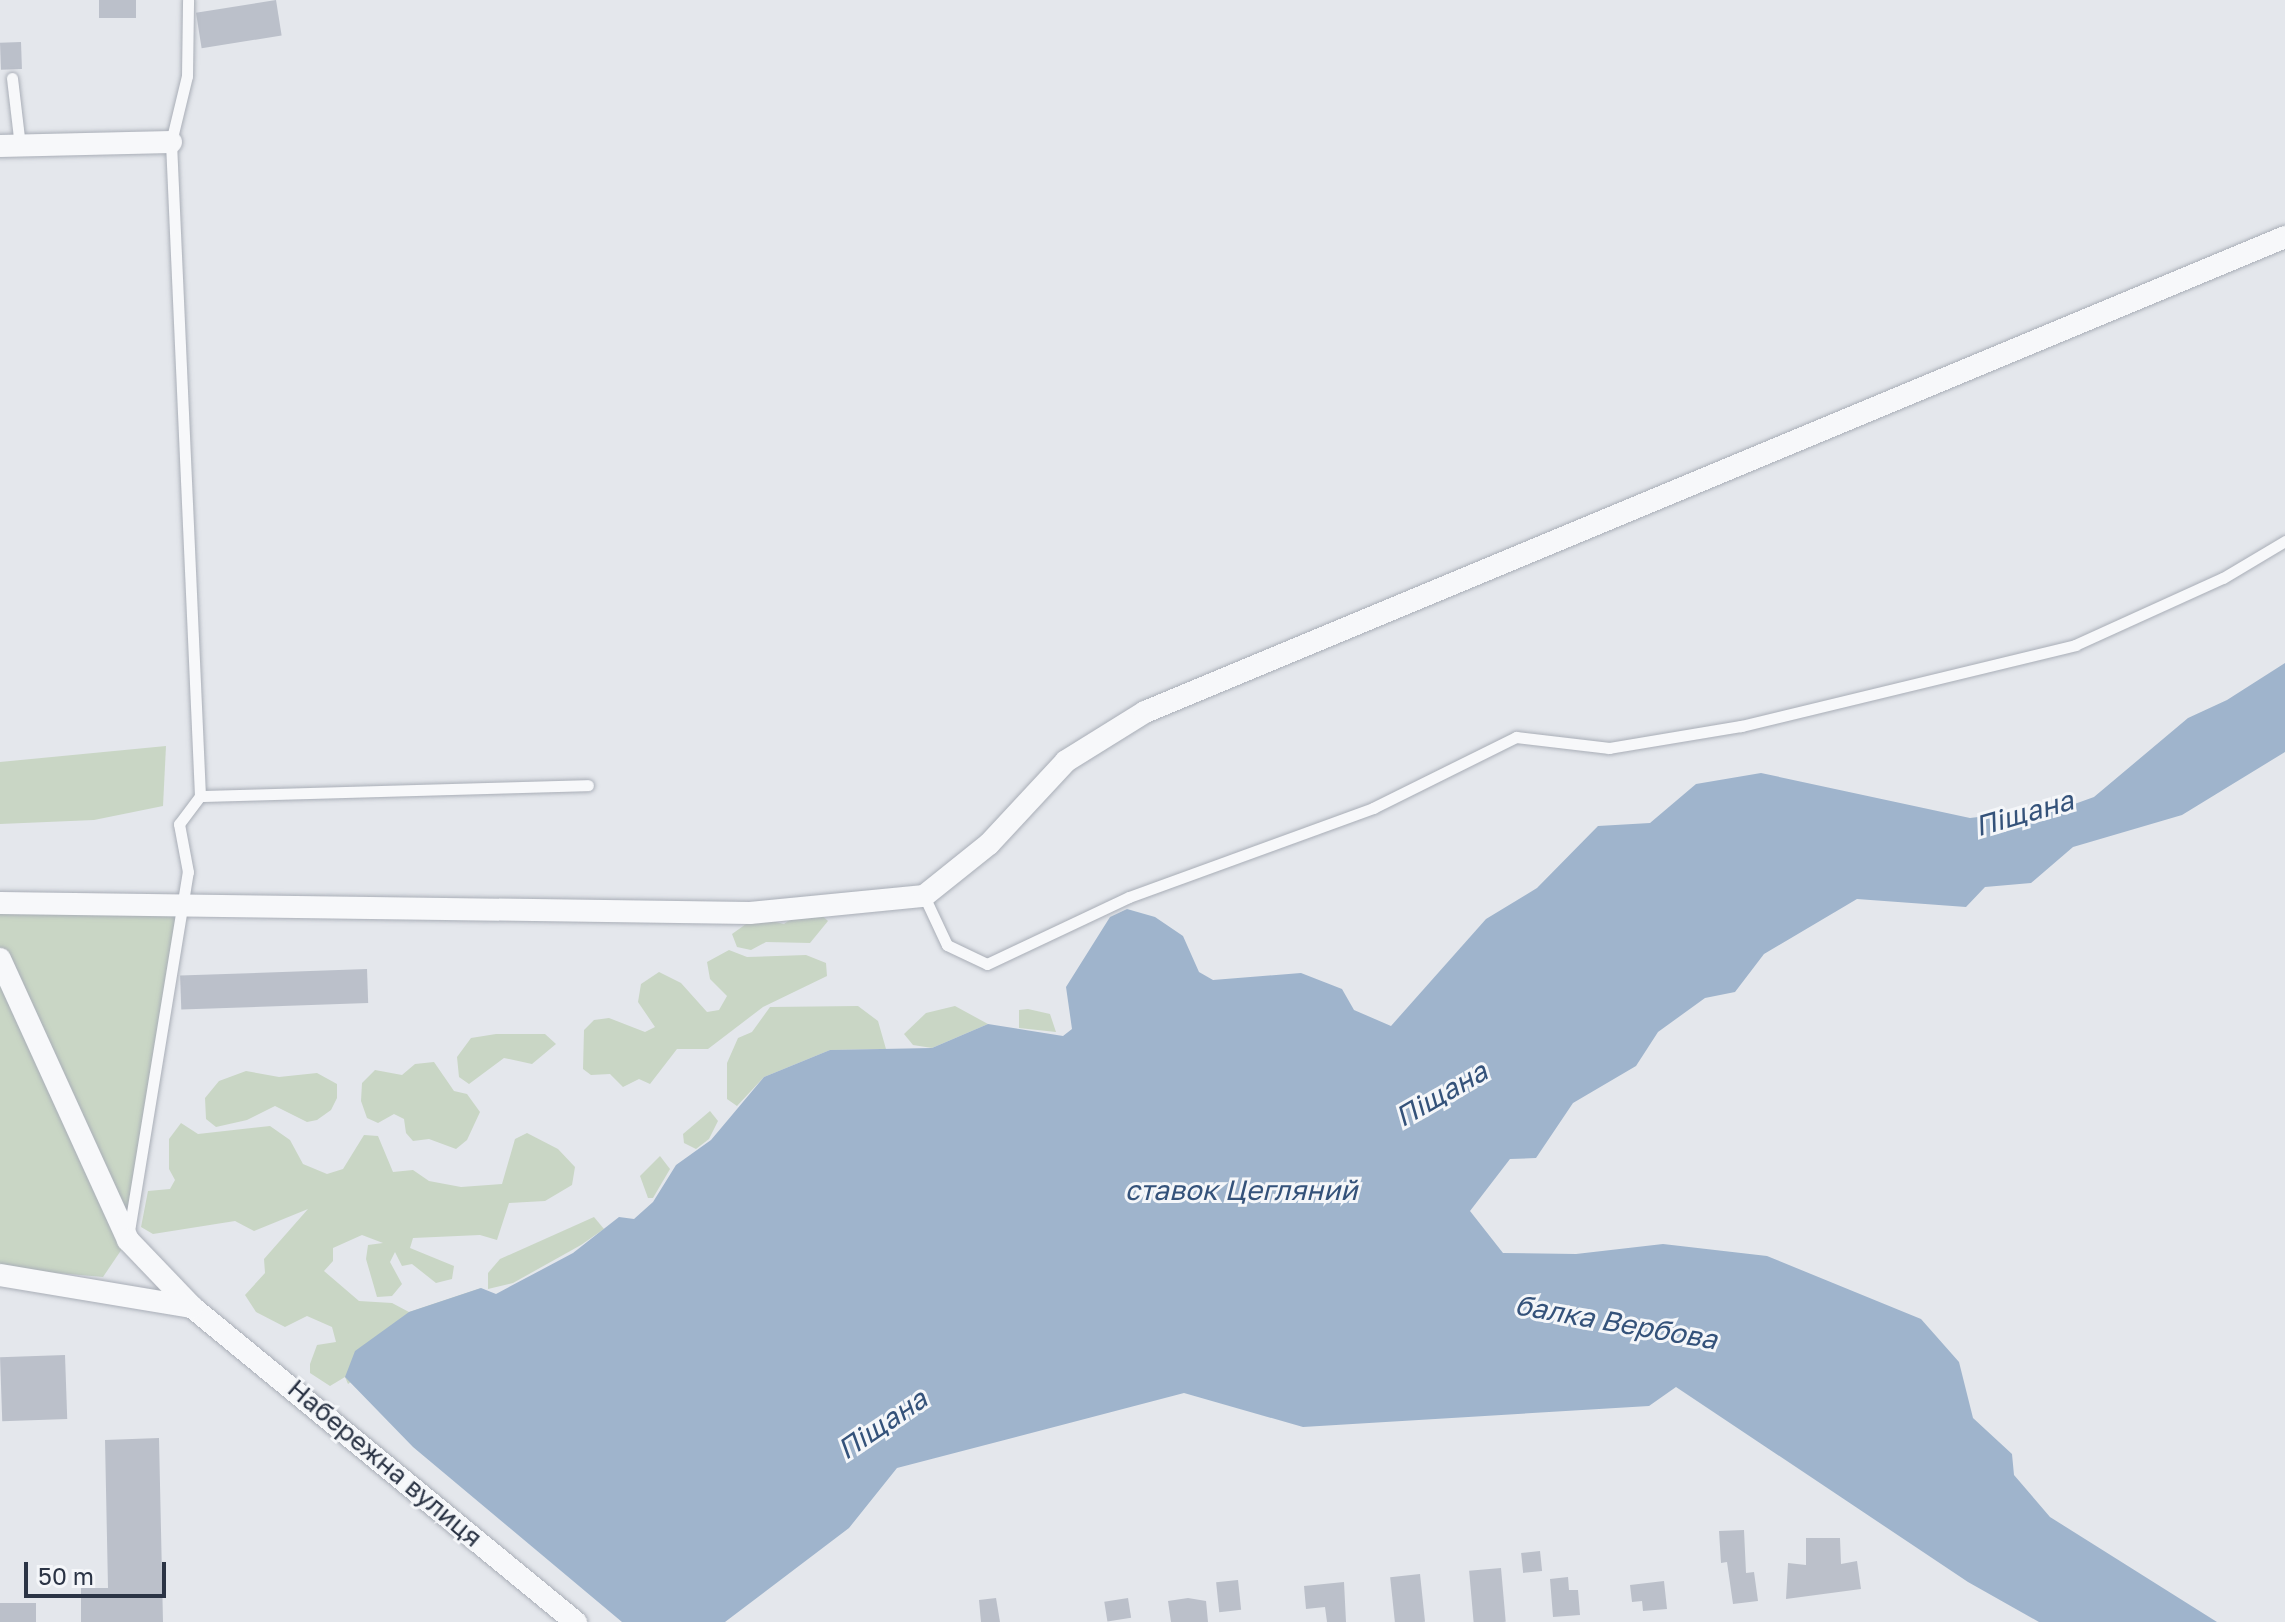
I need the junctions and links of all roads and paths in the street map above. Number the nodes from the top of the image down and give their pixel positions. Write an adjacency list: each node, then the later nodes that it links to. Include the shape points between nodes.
1 (188, 0): 3 (lane, via 187,76)
2 (12, 78): 4 (lane)
3 (171, 142): 4 (street); 8 (lane)
4 (10, 146)
5 (2285, 237): 9 (street, via 1145,712 1066,761 989,844)
6 (2285, 541): 9 (lane, via 2223,578 2075,645 1741,726 1624,745 1516,737 1373,808 1129,897 987,964 947,945)
7 (588, 785): 8 (lane)
8 (200, 796): 11 (lane, via 179,824 188,872)
9 (924, 896): 11 (street, via 750,913)
10 (0, 903): 11 (street)
11 (179, 909): 13 (lane)
12 (0, 959): 13 (street, Набережна вулиця)
13 (128, 1240): 15 (street, Набережна вулиця)
14 (0, 1275): 15 (street)
15 (192, 1307): 16 (street, Набережна вулиця)
16 (576, 1622)

